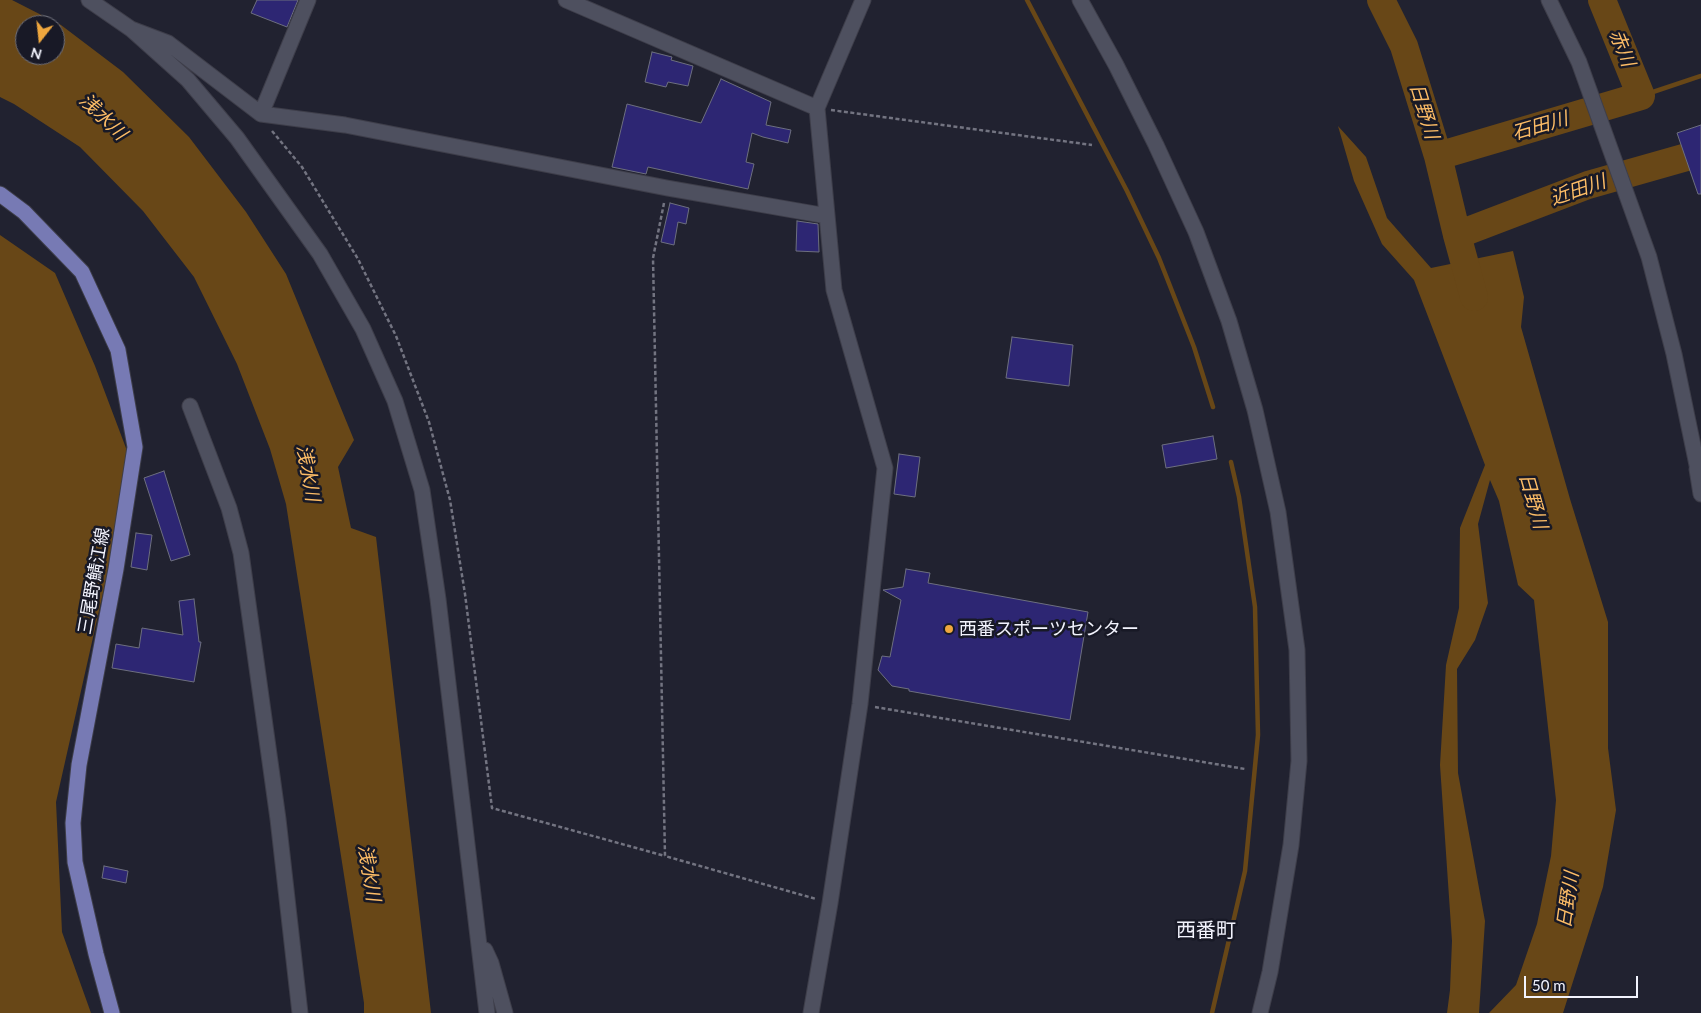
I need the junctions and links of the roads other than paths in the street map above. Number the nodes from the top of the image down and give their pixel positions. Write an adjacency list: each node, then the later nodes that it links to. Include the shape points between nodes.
1 (89, 0): 7 (street)
2 (308, 0): 9 (street)
3 (566, 0): 8 (street)
4 (863, 0): 8 (street)
5 (1080, 0): 21 (street, via 1116,65 1196,232 1229,321 1255,410 1278,512 1296,650 1299,761 1291,845)
6 (1549, 0): 13 (street, via 1590,90 1649,256)
7 (131, 28): 9 (street, via 168,43); 15 (street, via 188,80 225,123 320,254 363,329 395,400 422,490)
8 (817, 108): 11 (street)
9 (261, 114): 11 (street, via 345,125)
10 (0, 194): 16 (main road, 三尾野鯖江線, via 24,212 82,272 118,350 135,446 116,569 79,765 73,823 75,862)
11 (827, 216): 20 (street, via 834,290 885,468 860,704)
12 (190, 406): 17 (street, via 229,508 241,553 278,820)
13 (1699, 471): 14 (street)
14 (1701, 494)
15 (478, 936): 18 (street); 19 (street, via 491,963)
16 (112, 1013)
17 (300, 1013)
18 (487, 1013)
19 (505, 1013)
20 (811, 1013)
21 (1260, 1013)

